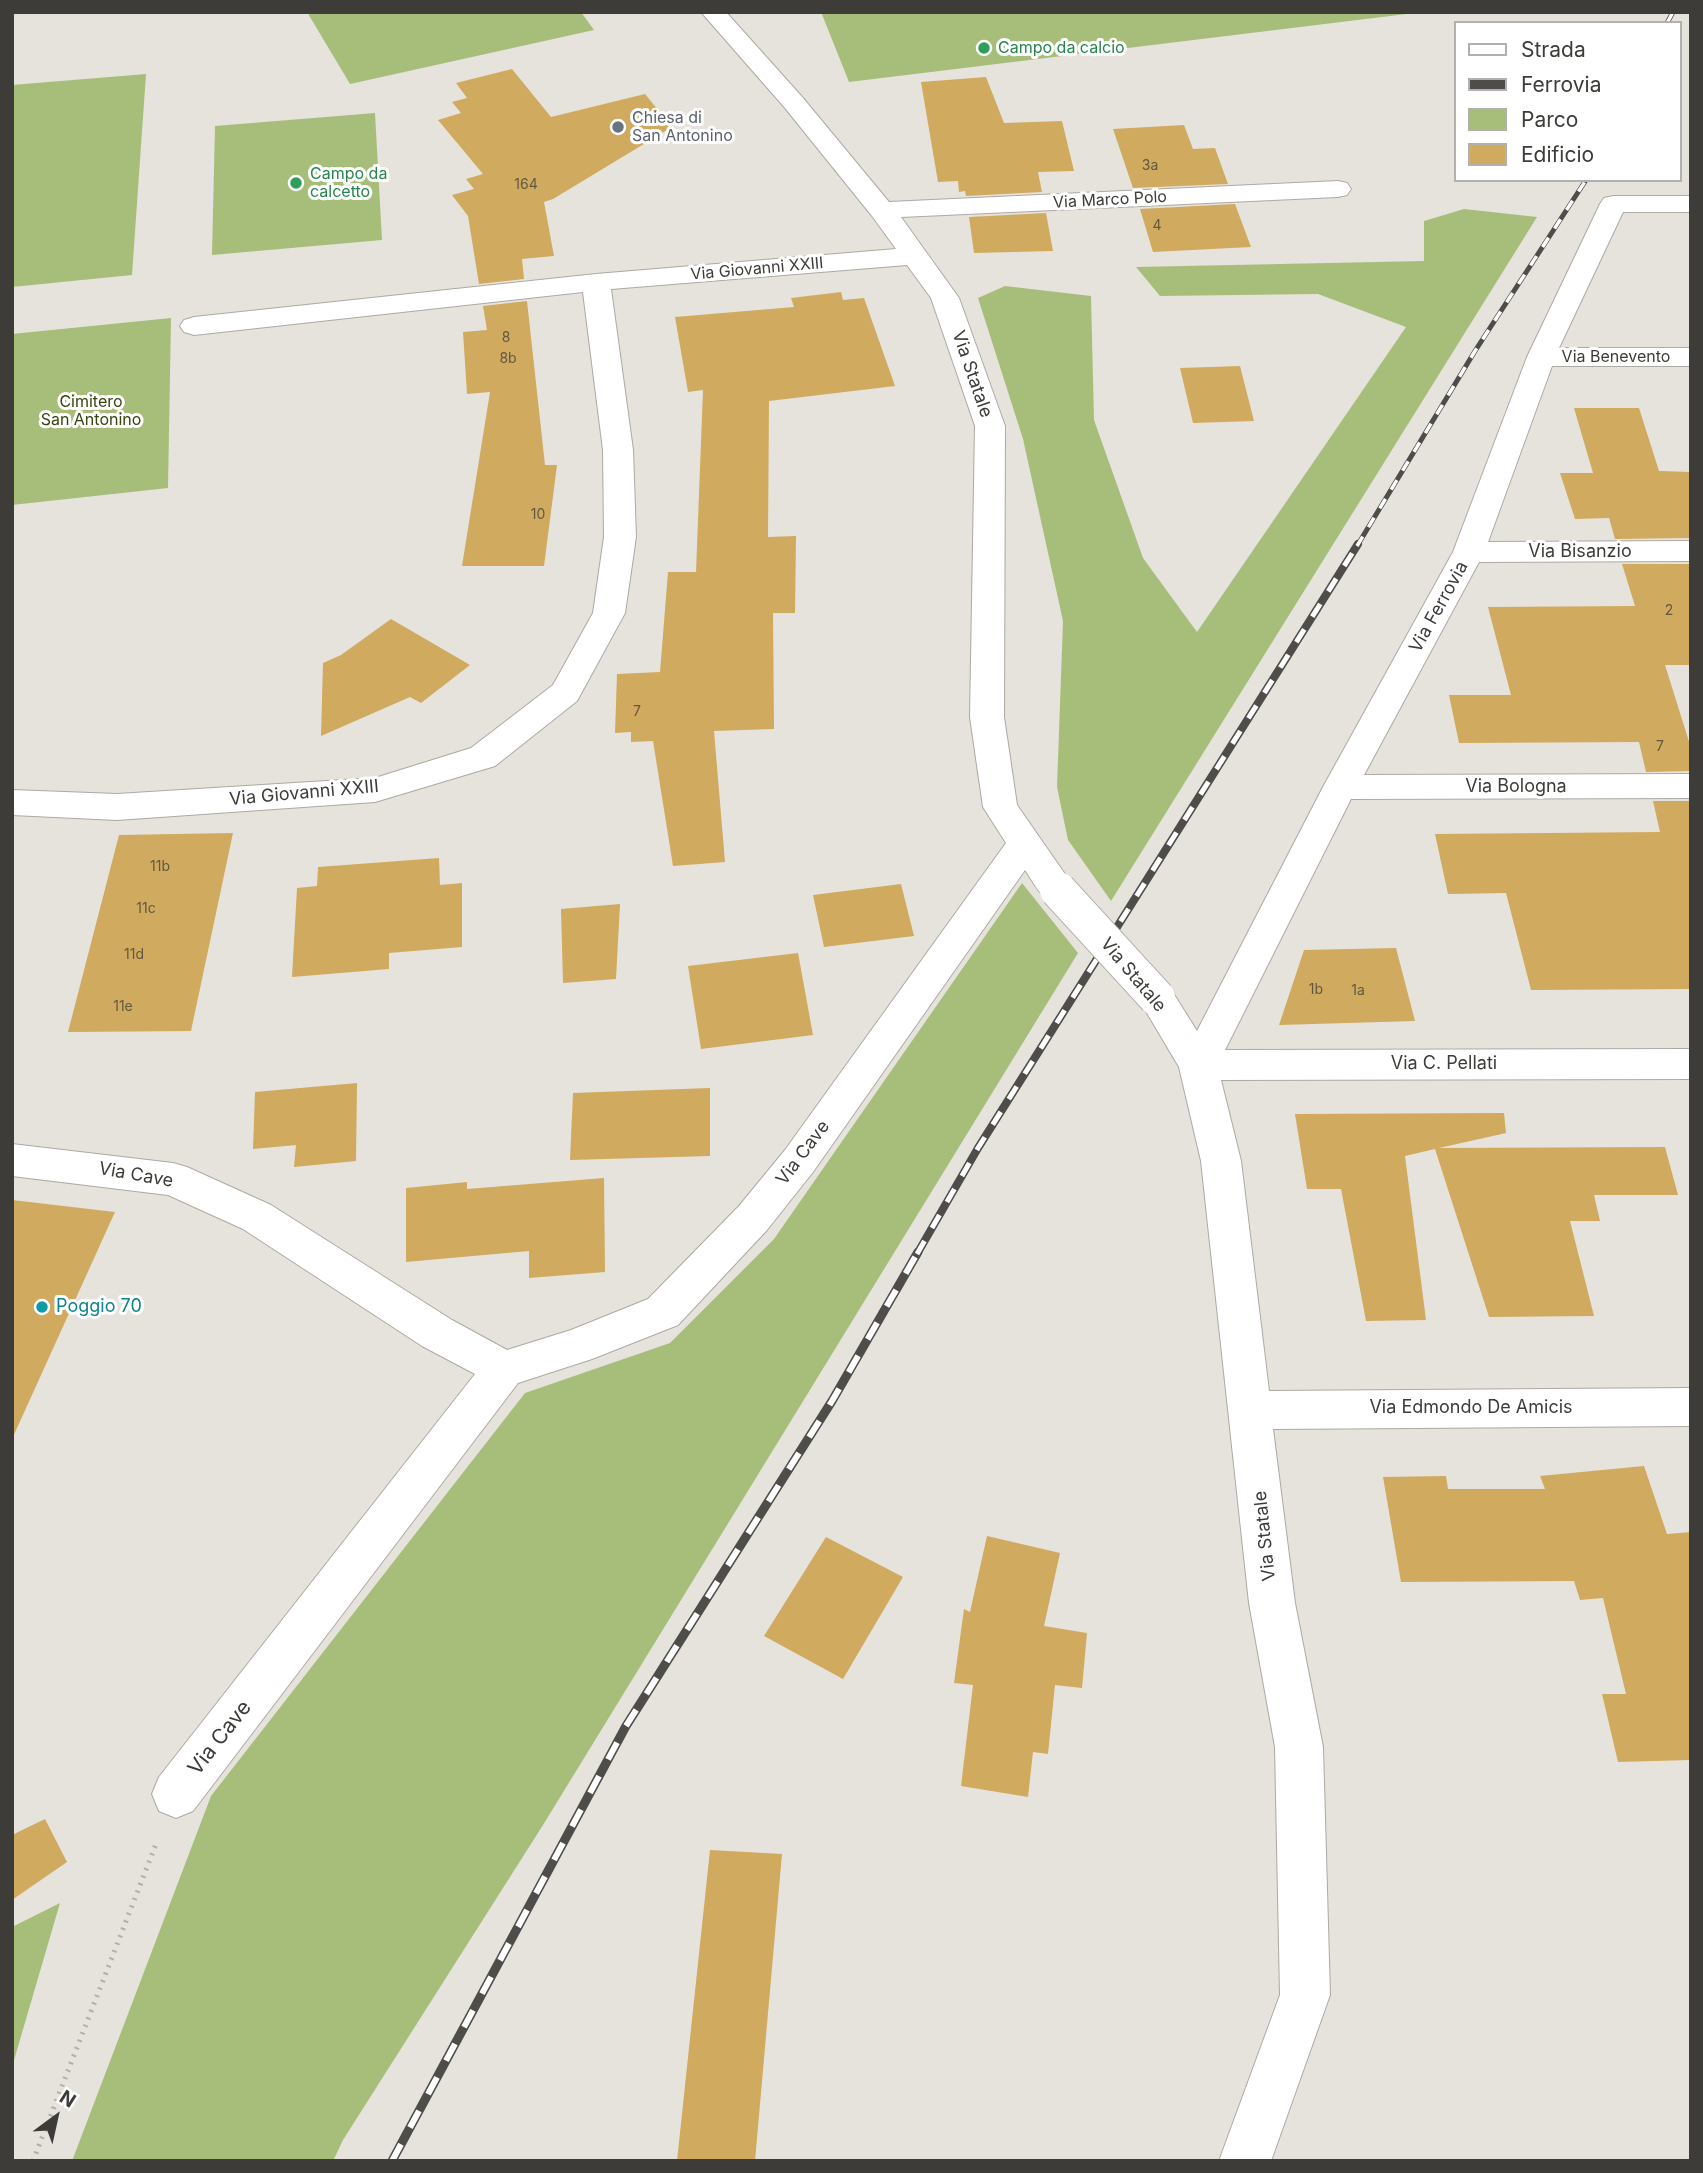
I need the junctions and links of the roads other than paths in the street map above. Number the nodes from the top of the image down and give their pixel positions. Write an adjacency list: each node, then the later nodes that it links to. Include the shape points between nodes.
1 (713, 12): 4 (street, Via Statale)
2 (1338, 189): 4 (street, Via Marco Polo)
3 (1691, 204): 8 (street, Via Ferrovia, via 1613,204)
4 (882, 210): 5 (street, Via Statale)
5 (917, 256): 6 (street, Via Giovanni XXIII); 15 (street, Via Statale, via 945,299 990,426 987,717 1000,807)
6 (596, 282): 7 (street, Via Giovanni XXIII); 14 (street, Via Giovanni XXIII, via 618,450 620,537 609,613 565,693 483,757 375,790 117,807)
7 (194, 326)
8 (1541, 357): 9 (street, Via Benevento); 11 (street, Via Ferrovia)
9 (1691, 357)
10 (1691, 551): 11 (street, Via Bisanzio)
11 (1469, 552): 13 (street, Via Ferrovia)
12 (1691, 786): 13 (street, Via Bologna)
13 (1340, 788): 17 (street, Via Ferrovia)
14 (12, 802)
15 (1025, 843): 17 (street, Via Statale, bridge, via 1058,890 1157,998); 19 (street, Via Cave, via 799,1161 753,1218 663,1312)
16 (1691, 1064): 17 (street, Via C. Pellati)
17 (1198, 1065): 21 (street, Via Statale, via 1221,1161)
18 (12, 1160): 19 (street, Via Cave, via 173,1179 257,1217 437,1333)
19 (504, 1370): 22 (street, Via Cave)
20 (1691, 1407): 21 (street, Via Edmondo De Amicis)
21 (1252, 1410): 23 (street, Via Statale, via 1272,1602 1299,1747 1305,1995)
22 (176, 1794)
23 (1245, 2161)

